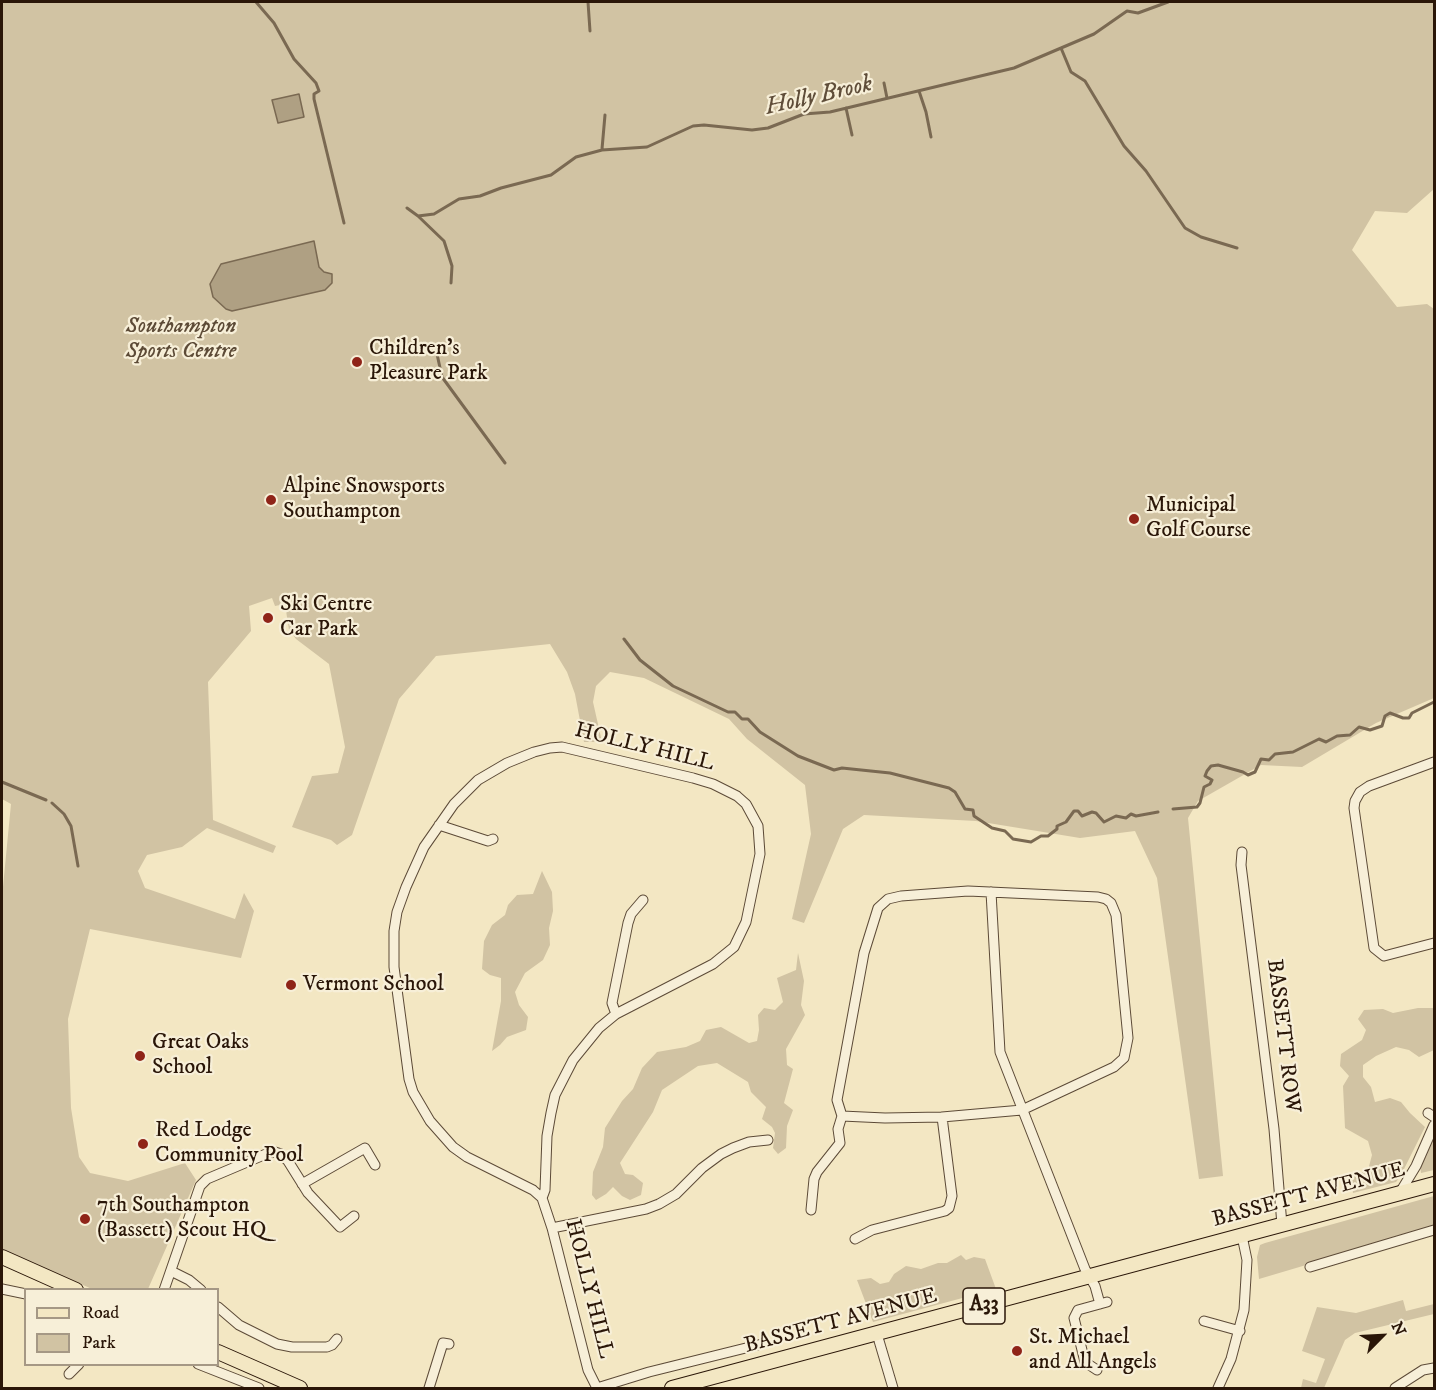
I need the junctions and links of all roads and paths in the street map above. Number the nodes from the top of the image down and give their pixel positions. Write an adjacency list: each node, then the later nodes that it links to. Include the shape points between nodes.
1 (1434, 762): 7 (street, via 1369,786 1360,792 1354,808 1374,948 1384,956)
2 (439, 825): 3 (street, via 488,841); 8 (street, HOLLY HILL, via 478,780 512,760 562,747 713,784 746,804 758,826 760,854 746,922 734,947 713,964); 19 (street, HOLLY HILL, via 413,870 394,931 394,968 409,1079 430,1121 453,1147)
3 (493, 839)
4 (1242, 852): 22 (street, BASSETT ROW)
5 (991, 892): 9 (street, via 1000,1052); 9 (street, via 1107,898 1116,915 1128,1038 1124,1058 1113,1067); 10 (street, via 901,896 888,899 878,908 864,953 837,1100)
6 (643, 900): 8 (street, via 628,922 612,1003)
7 (1434, 943)
8 (616, 1014): 19 (street, HOLLY HILL, via 573,1060 555,1095)
9 (1022, 1110): 11 (street); 30 (street)
10 (843, 1116): 11 (street); 20 (street, via 838,1129 844,1144 817,1172 817,1197)
11 (942, 1117): 26 (street, via 952,1196 949,1208 872,1230)
12 (1434, 1125): 15 (street)
13 (768, 1140): 23 (street, via 749,1142 721,1154 659,1204)
14 (375, 1165): 16 (street, via 365,1148)
15 (1416, 1166): 17 (street, via 1418,1177); 18 (street)
16 (302, 1184): 21 (street, via 340,1227); 29 (street, via 288,1161 275,1152 207,1179 200,1186)
17 (1429, 1186): 18 (main road, BASSETT AVENUE / A33)
18 (1399, 1194): 22 (main road, BASSETT AVENUE / A33)
19 (542, 1198): 23 (street, HOLLY HILL)
20 (811, 1210)
21 (354, 1216)
22 (1282, 1225): 25 (main road, BASSETT AVENUE / A33)
23 (552, 1228): 51 (street, HOLLY HILL, via 588,1370)
24 (1434, 1230): 28 (street)
25 (1242, 1236): 30 (main road, BASSETT AVENUE / A33); 39 (street, via 1247,1275)
26 (855, 1239)
27 (2, 1257): 31 (main road)
28 (1310, 1267)
29 (171, 1271): 32 (street); 33 (street)
30 (1090, 1277): 40 (main road, BASSETT AVENUE / A33); 49 (street, via 1104,1303 1078,1310 1074,1318 1085,1362)
31 (72, 1288)
32 (165, 1288)
33 (199, 1288)
34 (2, 1289): 35 (street)
35 (24, 1294)
36 (219, 1308): 42 (street, via 270,1342 292,1347 327,1347)
37 (1204, 1321): 38 (street)
38 (1218, 1326): 39 (street); 41 (street)
39 (1240, 1331): 57 (street)
40 (877, 1334): 55 (main road, BASSETT AVENUE / A33); 56 (street)
41 (1214, 1336)
42 (337, 1340)
43 (443, 1342): 54 (street)
44 (762, 1344): 51 (street, BASSETT AVENUE)
45 (219, 1352): 53 (main road)
46 (78, 1366): 50 (street)
47 (200, 1366): 52 (street)
48 (1434, 1368): 58 (street, via 1423,1370)
49 (1097, 1370)
50 (69, 1374)
51 (597, 1388)
52 (258, 1389)
53 (300, 1389)
54 (429, 1389)
55 (672, 1389)
56 (893, 1389)
57 (1218, 1389)
58 (1395, 1389)

